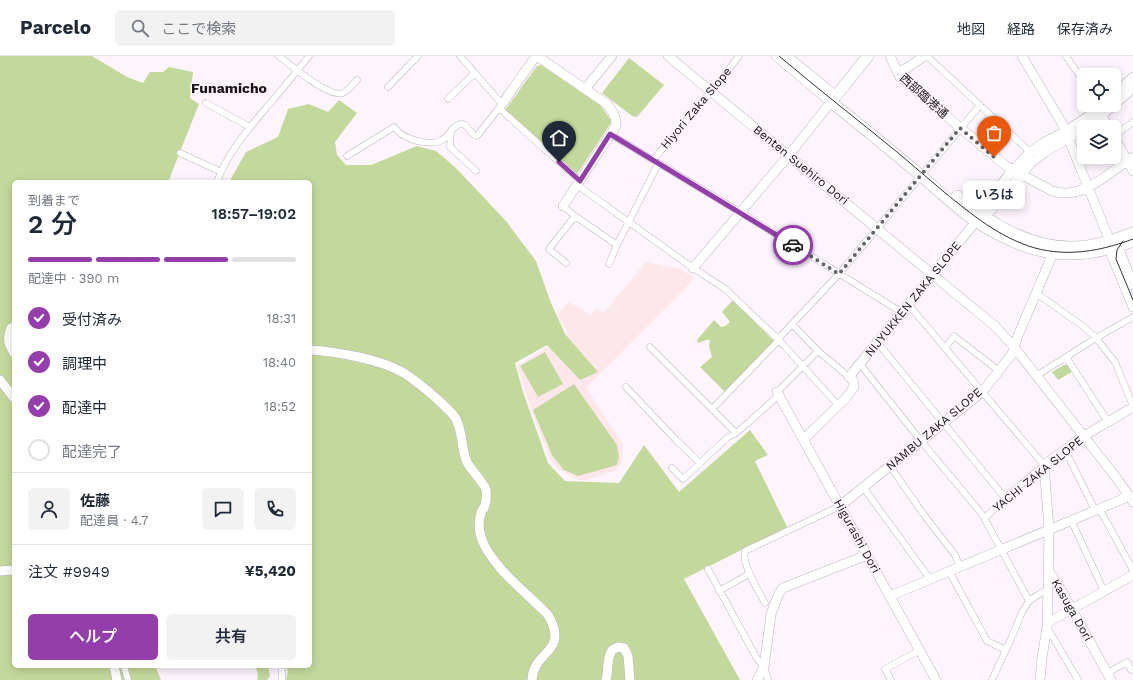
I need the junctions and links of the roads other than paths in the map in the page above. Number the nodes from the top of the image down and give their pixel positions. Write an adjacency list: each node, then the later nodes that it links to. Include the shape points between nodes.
1 (279, 56): 16 (street)
2 (309, 56): 16 (street)
3 (418, 56): 22 (street)
4 (460, 56): 18 (street)
5 (537, 56): 25 (street); 32 (street)
6 (612, 56): 25 (street)
7 (668, 56): 26 (street, Benten Suehiro Dori)
8 (739, 56): 26 (street, Hiyori Zaka Slope)
9 (776, 56): 28 (street)
10 (787, 56): 28 (street)
11 (868, 56): 28 (highway)
12 (890, 56): 19 (street, 西部臨港通)
13 (926, 56): 19 (street); 31 (street)
14 (1022, 56): 41 (street)
15 (1066, 56): 17 (street)
16 (297, 71): 21 (street, via 329,91 338,93 344,93); 35 (street)
17 (1077, 72)
18 (475, 73): 27 (street); 32 (street)
19 (898, 73): 36 (street, 西部臨港通)
20 (1133, 77): 23 (street)
21 (357, 80)
22 (388, 87)
23 (1121, 88)
24 (1133, 88): 29 (street)
25 (585, 89): 40 (street, via 607,104 616,117 616,126)
26 (712, 91): 45 (street, Benten Suehiro Dori); 48 (street, Hiyori Zaka Slope)
27 (448, 99)
28 (834, 99): 45 (street); 53 (highway)
29 (1121, 99)
30 (206, 103): 35 (street)
31 (980, 105): 36 (street); 43 (street)
32 (500, 106): 37 (street, via 477,136 463,124); 55 (street)
33 (1095, 112): 41 (street)
34 (1133, 122): 39 (street)
35 (250, 127): 51 (street, via 234,148)
36 (960, 128): 52 (street, 西部臨港通); 53 (street)
37 (452, 129): 46 (street, via 441,141 429,143 409,139 394,127); 49 (street, via 450,147)
38 (1077, 131): 41 (street)
39 (1121, 131)
40 (610, 134): 48 (street); 55 (street)
41 (1067, 135): 43 (street, via 1050,139); 52 (street); 56 (street)
42 (1121, 147): 47 (street)
43 (1030, 152): 52 (street)
44 (180, 153): 51 (street)
45 (789, 155): 58 (street); 62 (street, Benten Suehiro Dori)
46 (347, 156)
47 (1130, 159): 50 (street); 56 (street, 西部臨港通)
48 (656, 162): 58 (street); 61 (street, Hiyori Zaka Slope)
49 (476, 171)
50 (1133, 171)
51 (221, 172): 54 (street)
52 (1017, 172): 56 (street, 西部臨港通, via 1060,193); 60 (street, NIJYUKKEN ZAKA SLOPE)
53 (923, 173): 60 (highway, via 968,205); 62 (street)
54 (218, 180)
55 (578, 183): 57 (street); 61 (street)
56 (1088, 187): 66 (street)
57 (563, 206): 59 (street)
58 (740, 212): 70 (street); 71 (street)
59 (575, 216): 65 (street); 68 (street, via 549,249)
60 (980, 217): 66 (highway, via 1014,234 1044,244 1073,247); 67 (highway, via 1004,237 1042,252); 72 (street, NIJYUKKEN ZAKA SLOPE)
61 (628, 222): 65 (street, Hiyori Zaka Slope); 70 (street)
62 (877, 228): 71 (street); 72 (street, Benten Suehiro Dori)
63 (1133, 233): 66 (highway)
64 (1133, 241): 66 (highway)
65 (617, 245): 69 (street, Hiyori Zaka Slope)
66 (1113, 246): 67 (highway, via 1078,255); 73 (street); 76 (street)
67 (1053, 253): 74 (street, NAMBU ZAKA SLOPE)
68 (566, 263)
69 (609, 264)
70 (693, 268): 82 (street, via 724,288)
71 (839, 274): 77 (street); 79 (street)
72 (933, 274): 75 (street, NIJYUKKEN ZAKA SLOPE); 85 (street, Benten Suehiro Dori, via 996,327)
73 (1133, 285)
74 (1036, 293): 81 (street); 85 (street, NAMBU ZAKA SLOPE)
75 (908, 304): 77 (street, NIJYUKKEN ZAKA SLOPE); 86 (street)
76 (1133, 307)
77 (902, 312): 83 (street, NIJYUKKEN ZAKA SLOPE)
78 (1133, 317): 81 (street)
79 (792, 324): 82 (street); 89 (street)
80 (12, 328): 87 (street, via 9,334)
81 (1096, 338): 90 (street); 102 (street, via 1115,362)
82 (778, 340): 92 (street); 103 (street)
83 (877, 342): 91 (street, NIJYUKKEN ZAKA SLOPE); 105 (street)
84 (650, 347): 103 (street)
85 (1014, 347): 93 (street, NAMBU ZAKA SLOPE, via 1012,354); 94 (street, Benten Suehiro Dori)
86 (945, 348): 93 (street, via 954,336); 98 (street)
87 (12, 349)
88 (312, 350): 155 (street, via 354,356 402,372 455,417 461,430 466,459 486,489 487,497 481,512 479,531 486,549 554,624 553,644 535,666)
89 (818, 350): 92 (street); 95 (street)
90 (1066, 357): 94 (street); 104 (street)
91 (860, 364): 95 (street, NIJYUKKEN ZAKA SLOPE); 109 (street)
92 (803, 366): 99 (street); 101 (street)
93 (999, 371): 98 (street, NAMBU ZAKA SLOPE)
94 (1036, 376): 107 (street, Benten Suehiro Dori)
95 (849, 377): 101 (street, via 853,380 854,387)
96 (0, 380): 100 (street)
97 (626, 387): 111 (street)
98 (982, 392): 105 (street, NAMBU ZAKA SLOPE); 112 (street)
99 (778, 393): 106 (street); 108 (street, Higurashi Dori)
100 (12, 395)
101 (838, 405): 108 (street)
102 (1133, 406): 104 (street, YACHI ZAKA SLOPE)
103 (713, 408): 106 (street)
104 (1108, 422): 107 (street, YACHI ZAKA SLOPE)
105 (943, 423): 109 (street, NAMBU ZAKA SLOPE); 117 (street)
106 (736, 433): 111 (street)
107 (1084, 436): 110 (street, YACHI ZAKA SLOPE); 118 (street, Benten Suehiro Dori)
108 (804, 439): 119 (street, Higurashi Dori)
109 (921, 441): 113 (street, NAMBU ZAKA SLOPE); 121 (street)
110 (1064, 450): 112 (street, YACHI ZAKA SLOPE); 120 (street)
111 (700, 463): 114 (street, via 683,479)
112 (1044, 465): 117 (street, YACHI ZAKA SLOPE); 123 (street, Kasuga Dori)
113 (890, 466): 116 (street, NAMBU ZAKA SLOPE); 126 (street, via 955,555)
114 (672, 468)
115 (1133, 486): 118 (street)
116 (863, 487): 119 (street, NAMBU ZAKA SLOPE); 135 (street)
117 (1005, 498): 121 (street, YACHI ZAKA SLOPE)
118 (1132, 499): 120 (street)
119 (840, 506): 125 (street, Higurashi Dori); 133 (street, via 745,551)
120 (1097, 509): 122 (street); 129 (street)
121 (985, 518): 124 (street)
122 (1071, 520): 123 (street); 138 (street)
123 (1049, 529): 124 (street); 132 (street, Kasuga Dori)
124 (1001, 550): 126 (street); 140 (street)
125 (867, 555): 139 (street, Higurashi Dori); 146 (street, via 783,588 771,614)
126 (960, 566): 131 (street)
127 (708, 569): 137 (street)
128 (12, 570): 130 (street)
129 (1133, 570)
130 (0, 571)
131 (949, 571): 135 (street); 145 (street, via 987,641)
132 (1048, 572): 136 (street); 142 (street, Kasuga Dori)
133 (749, 574): 137 (street); 141 (street)
134 (1133, 575): 138 (street)
135 (930, 579): 139 (street)
136 (1048, 590): 140 (street); 143 (street)
137 (720, 591): 146 (street)
138 (1104, 591): 142 (street)
139 (890, 596): 144 (street, Higurashi Dori)
140 (1029, 601): 145 (street)
141 (765, 604)
142 (1072, 609): 143 (street); 151 (street, Kasuga Dori)
143 (1047, 625): 163 (street); 164 (street)
144 (920, 650): 160 (street, via 885,668); 161 (street, Higurashi Dori)
145 (1006, 650): 162 (street)
146 (764, 667): 158 (street); 159 (street)
147 (114, 668): 152 (street)
148 (125, 668): 153 (street)
149 (281, 668): 154 (street)
150 (1131, 670): 151 (street, via 1127,662)
151 (1111, 675)
152 (117, 680)
153 (128, 680)
154 (282, 680)
155 (532, 680)
156 (606, 680): 157 (street, via 608,657 612,650 618,647 624,648 628,656)
157 (630, 680)
158 (757, 680)
159 (768, 680)
160 (891, 680)
161 (936, 680)
162 (992, 680)
163 (1040, 680)
164 (1078, 680)

